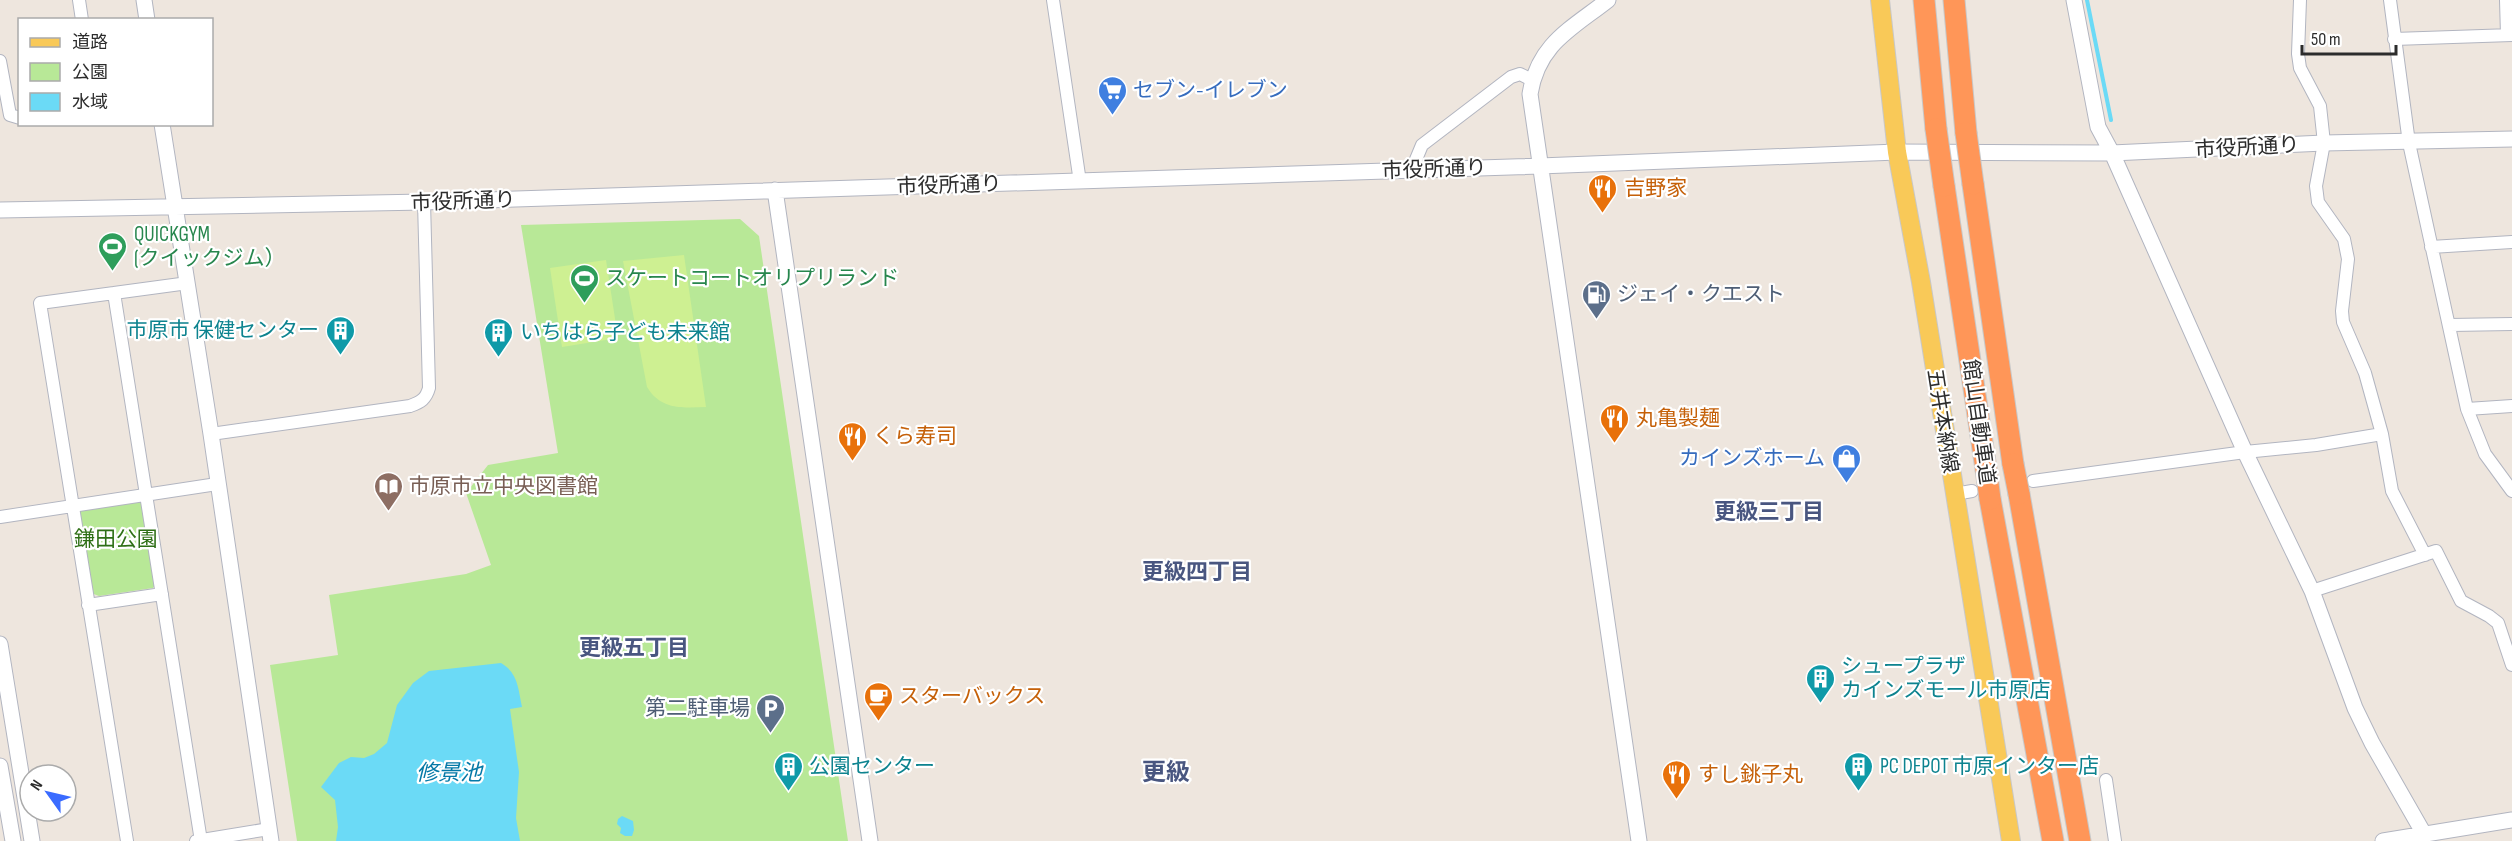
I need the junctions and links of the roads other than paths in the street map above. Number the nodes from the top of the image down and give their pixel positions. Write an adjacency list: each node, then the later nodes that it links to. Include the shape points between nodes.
1 (79, 0): 12 (street)
2 (144, 0): 13 (street)
3 (1053, 0): 27 (street)
4 (1608, 0): 17 (street, via 1553,42)
5 (1880, 0): 23 (main road, 五井本納線)
6 (1924, 0): 47 (highway, 館山自動車道, bridge, via 1936,129 1986,468)
7 (1954, 0): 44 (highway, 館山自動車道, bridge, via 1966,133 2013,464)
8 (2074, 0): 24 (street, via 2098,127)
9 (2300, 0): 21 (street, via 2300,68 2320,106)
10 (2390, 0): 15 (street)
11 (2506, 0): 14 (street)
12 (82, 18)
13 (147, 18)
14 (2509, 35): 15 (street)
15 (2394, 39): 22 (street)
16 (0, 62): 18 (street, via 10,115)
17 (1532, 80): 25 (street, via 1530,94); 26 (street, via 1521,74 1511,77 1422,145)
18 (18, 117)
19 (162, 126): 30 (street)
20 (2512, 139): 22 (street, 市役所通り)
21 (2324, 143): 22 (street, 市役所通り); 24 (street, 市役所通り); 41 (street, via 2316,186 2318,202 2344,239 2348,259 2343,322 2365,373)
22 (2409, 143): 33 (street)
23 (1897, 152): 24 (street, 市役所通り); 25 (street, 市役所通り); 47 (main road, 五井本納線)
24 (2112, 153): 42 (street)
25 (1540, 166): 26 (street, 市役所通り); 66 (street)
26 (1412, 169): 27 (street, 市役所通り)
27 (1080, 182): 28 (street, 市役所通り)
28 (775, 190): 29 (street, 市役所通り); 65 (street)
29 (424, 202): 30 (street, 市役所通り); 40 (street, via 429,388 426,396 410,406)
30 (176, 207): 31 (street, 市役所通り); 34 (street)
31 (0, 210)
32 (2512, 242): 33 (street)
33 (2431, 247): 37 (street)
34 (188, 283): 35 (street); 40 (street)
35 (114, 293): 46 (street); 48 (street, via 40,303)
36 (2512, 324): 37 (street)
37 (2450, 325): 39 (street)
38 (2512, 406): 39 (street)
39 (2467, 409): 45 (street, via 2485,454)
40 (211, 434): 43 (street)
41 (2382, 434): 42 (street); 50 (street, via 2392,491)
42 (2245, 452): 44 (street); 51 (street)
43 (217, 484): 46 (street); 59 (street)
44 (2026, 487): 69 (highway, 館山自動車道)
45 (2512, 491)
46 (148, 494): 48 (street); 52 (street)
47 (1973, 494): 67 (main road, 五井本納線); 68 (highway, 館山自動車道)
48 (72, 506): 49 (street); 53 (street)
49 (0, 517)
50 (2425, 555): 51 (street); 55 (street, via 2436,551 2461,601 2498,624)
51 (2312, 591): 60 (street, via 2355,708)
52 (162, 594): 53 (street); 64 (street)
53 (88, 605): 63 (street)
54 (0, 644): 62 (street)
55 (2512, 665)
56 (1, 773): 61 (street)
57 (2106, 780): 70 (street)
58 (2512, 820): 60 (street)
59 (270, 835): 64 (street)
60 (2426, 838): 71 (street)
61 (13, 841)
62 (32, 841)
63 (127, 841)
64 (200, 841)
65 (870, 841)
66 (1640, 841)
67 (2011, 841)
68 (2053, 841)
69 (2080, 841)
70 (2115, 841)
71 (2383, 841)

